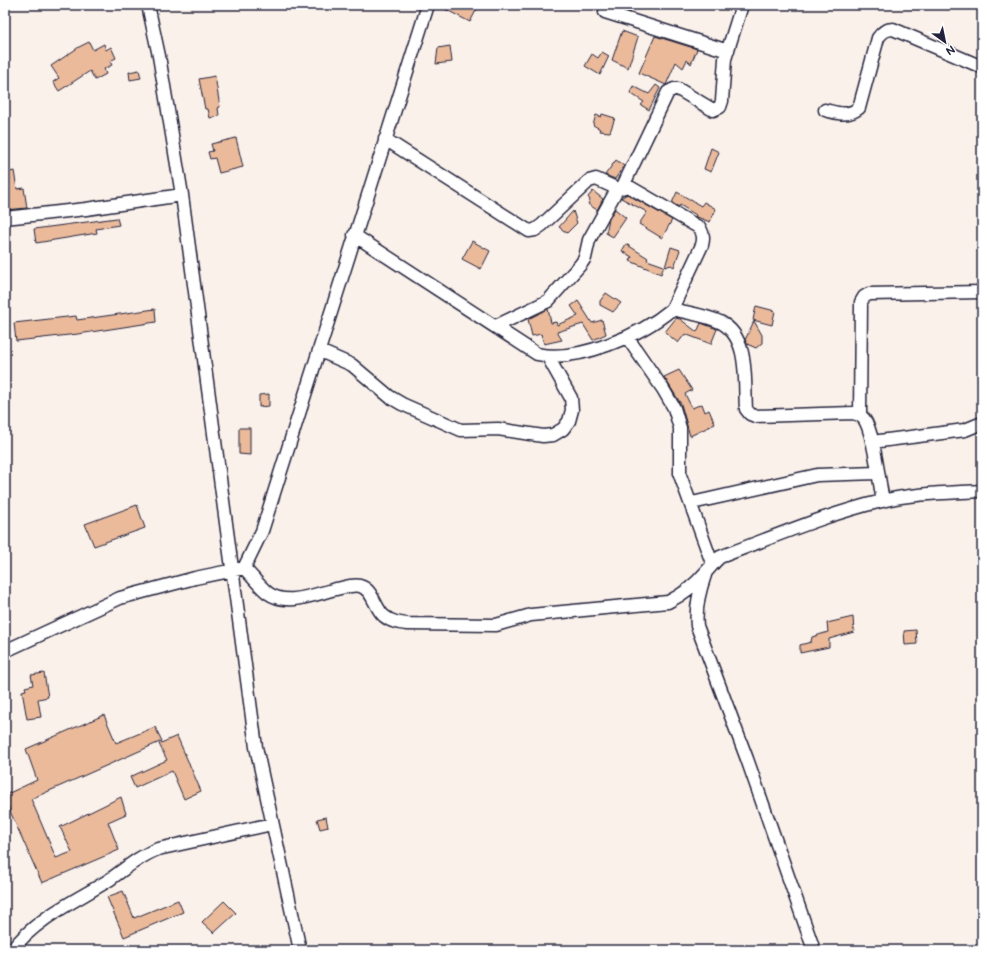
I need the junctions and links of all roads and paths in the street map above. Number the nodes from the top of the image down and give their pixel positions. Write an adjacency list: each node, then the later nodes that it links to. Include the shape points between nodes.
1 (148, 5): 10 (street)
2 (428, 5): 8 (street)
3 (742, 5): 5 (street)
4 (605, 12): 5 (street)
5 (728, 51): 9 (street, via 720,107 713,110 678,89 668,92)
6 (982, 67): 7 (street, via 888,29 878,38 859,108 852,113 844,114)
7 (825, 110)
8 (385, 138): 9 (street, via 529,231 542,225 589,181 596,179); 12 (street)
9 (620, 187): 14 (street, via 628,186 700,228 704,239 702,245); 15 (street, via 589,240 585,258 554,296)
10 (182, 195): 11 (street); 28 (street)
11 (5, 218)
12 (354, 235): 15 (street); 17 (street)
13 (982, 292): 19 (street, via 869,294 864,297)
14 (672, 309): 16 (street, via 660,319); 19 (street, via 720,323 730,330 743,352 746,409 750,414)
15 (496, 326): 18 (street, via 527,349)
16 (627, 337): 18 (street, via 575,354); 25 (street, via 674,408 680,428 680,475)
17 (320, 351): 18 (street, via 352,365 402,404 461,430 498,429 543,436 553,435 563,429 572,410 571,398); 27 (street, via 262,531)
18 (548, 356)
19 (860, 415): 21 (street, via 865,420)
20 (982, 423): 21 (street, via 965,430)
21 (872, 442): 22 (street)
22 (877, 473): 24 (street); 25 (street, via 817,474)
23 (982, 491): 24 (street)
24 (883, 500): 26 (street, via 728,554)
25 (692, 503): 26 (street)
26 (709, 567): 27 (street, via 679,596 668,602 531,615 483,626 394,622 384,616 366,589 360,585 301,598 276,598); 33 (street, via 699,592 697,626)
27 (244, 568): 28 (street)
28 (232, 572): 29 (street, via 195,578 120,598); 30 (street, via 256,747)
29 (5, 651)
30 (272, 824): 31 (street, via 145,854 110,880 55,913 21,938); 32 (street)
31 (12, 950)
32 (300, 950)
33 (814, 950)

